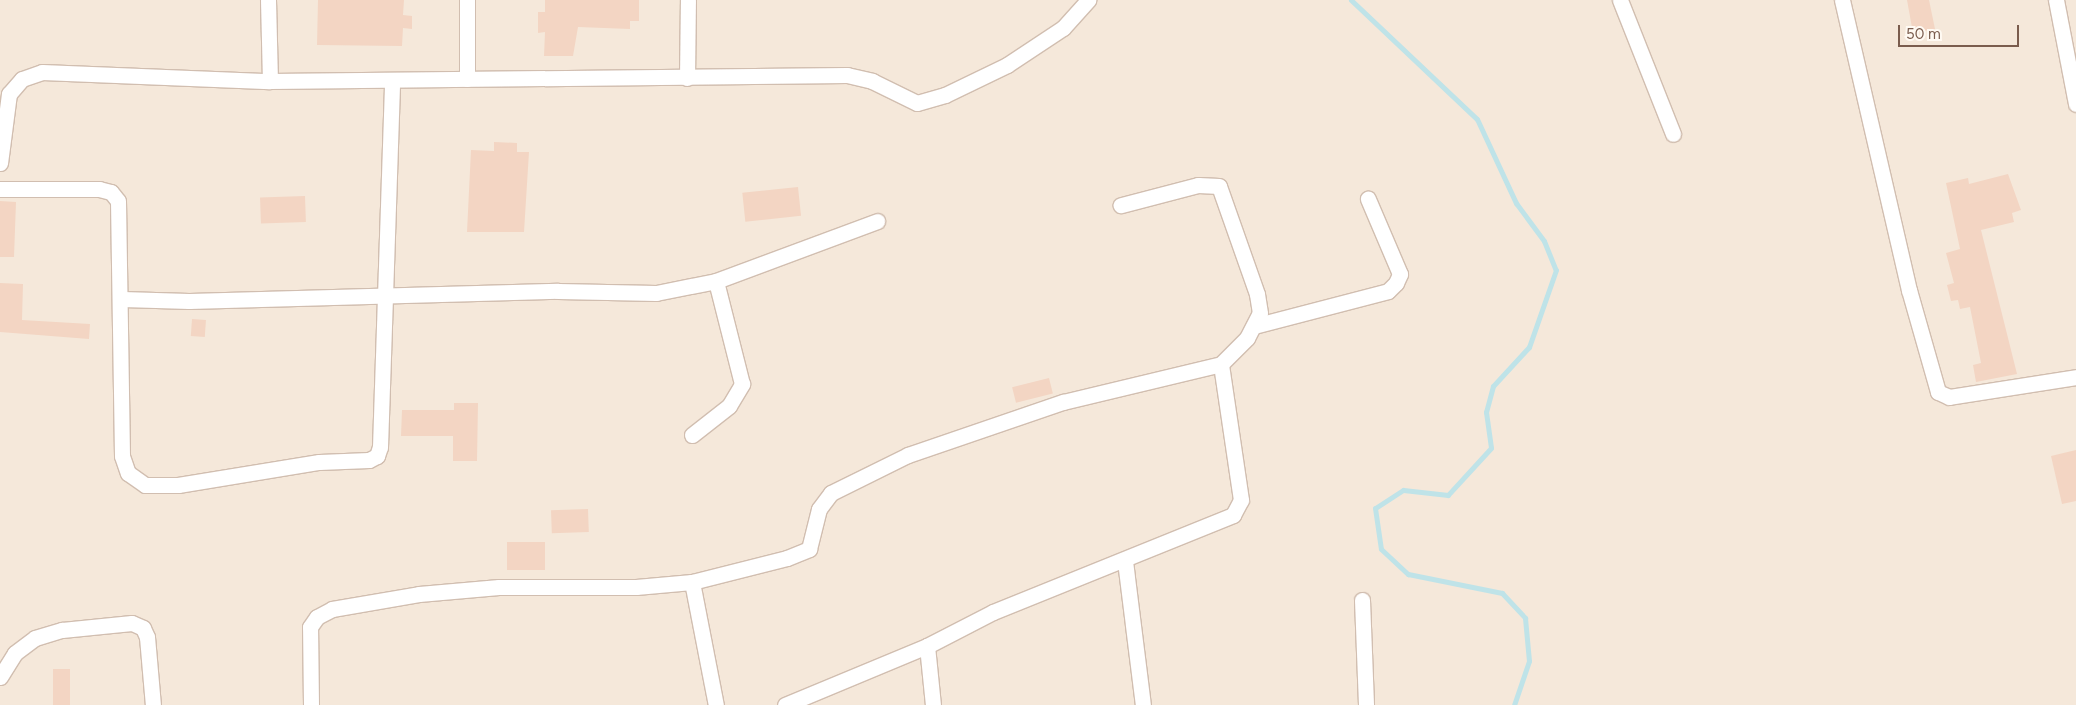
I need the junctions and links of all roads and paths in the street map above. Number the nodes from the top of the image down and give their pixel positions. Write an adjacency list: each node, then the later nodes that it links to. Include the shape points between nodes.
1 (268, 0): 11 (street)
2 (467, 0): 9 (street)
3 (688, 0): 8 (street)
4 (1088, 0): 8 (street, via 1063,28 1007,65 945,95 917,103 872,81 847,75)
5 (1620, 0): 13 (street)
6 (1842, 0): 24 (street, via 1909,290 1938,392 1948,397)
7 (2056, 0): 12 (street)
8 (687, 78): 9 (street)
9 (467, 79): 10 (street)
10 (392, 80): 11 (street); 20 (street)
11 (270, 81): 14 (street, via 35,74 22,78 9,94)
12 (2076, 104)
13 (1673, 134)
14 (0, 163)
15 (0, 189): 21 (street, via 110,192 118,201)
16 (1368, 199): 22 (street, via 1400,274 1396,283 1388,291)
17 (1121, 205): 22 (street, via 1198,185 1219,186 1257,294 1260,313)
18 (877, 221): 19 (street)
19 (716, 281): 20 (street, via 656,292); 25 (street, via 742,384 729,406)
20 (384, 295): 21 (street, via 189,301); 21 (street, via 377,456 369,460 318,462 178,485 145,485 128,473 122,456)
21 (122, 299)
22 (1254, 326): 23 (street)
23 (1221, 364): 26 (street, via 1241,500 1238,508 1233,515); 27 (street, via 1064,402 908,455 831,494 819,509 811,545 806,552)
24 (2076, 377)
25 (692, 435)
26 (1124, 561): 29 (street, via 993,612); 36 (street)
27 (692, 582): 32 (street, via 636,587 499,587 419,594 332,609 317,617 310,627); 33 (street)
28 (1362, 600): 37 (street)
29 (927, 646): 34 (street); 35 (street)
30 (0, 677): 31 (street, via 15,653 35,638 62,630 132,624 142,628 147,636)
31 (153, 705)
32 (311, 705)
33 (716, 705)
34 (785, 705)
35 (934, 705)
36 (1143, 705)
37 (1366, 705)

